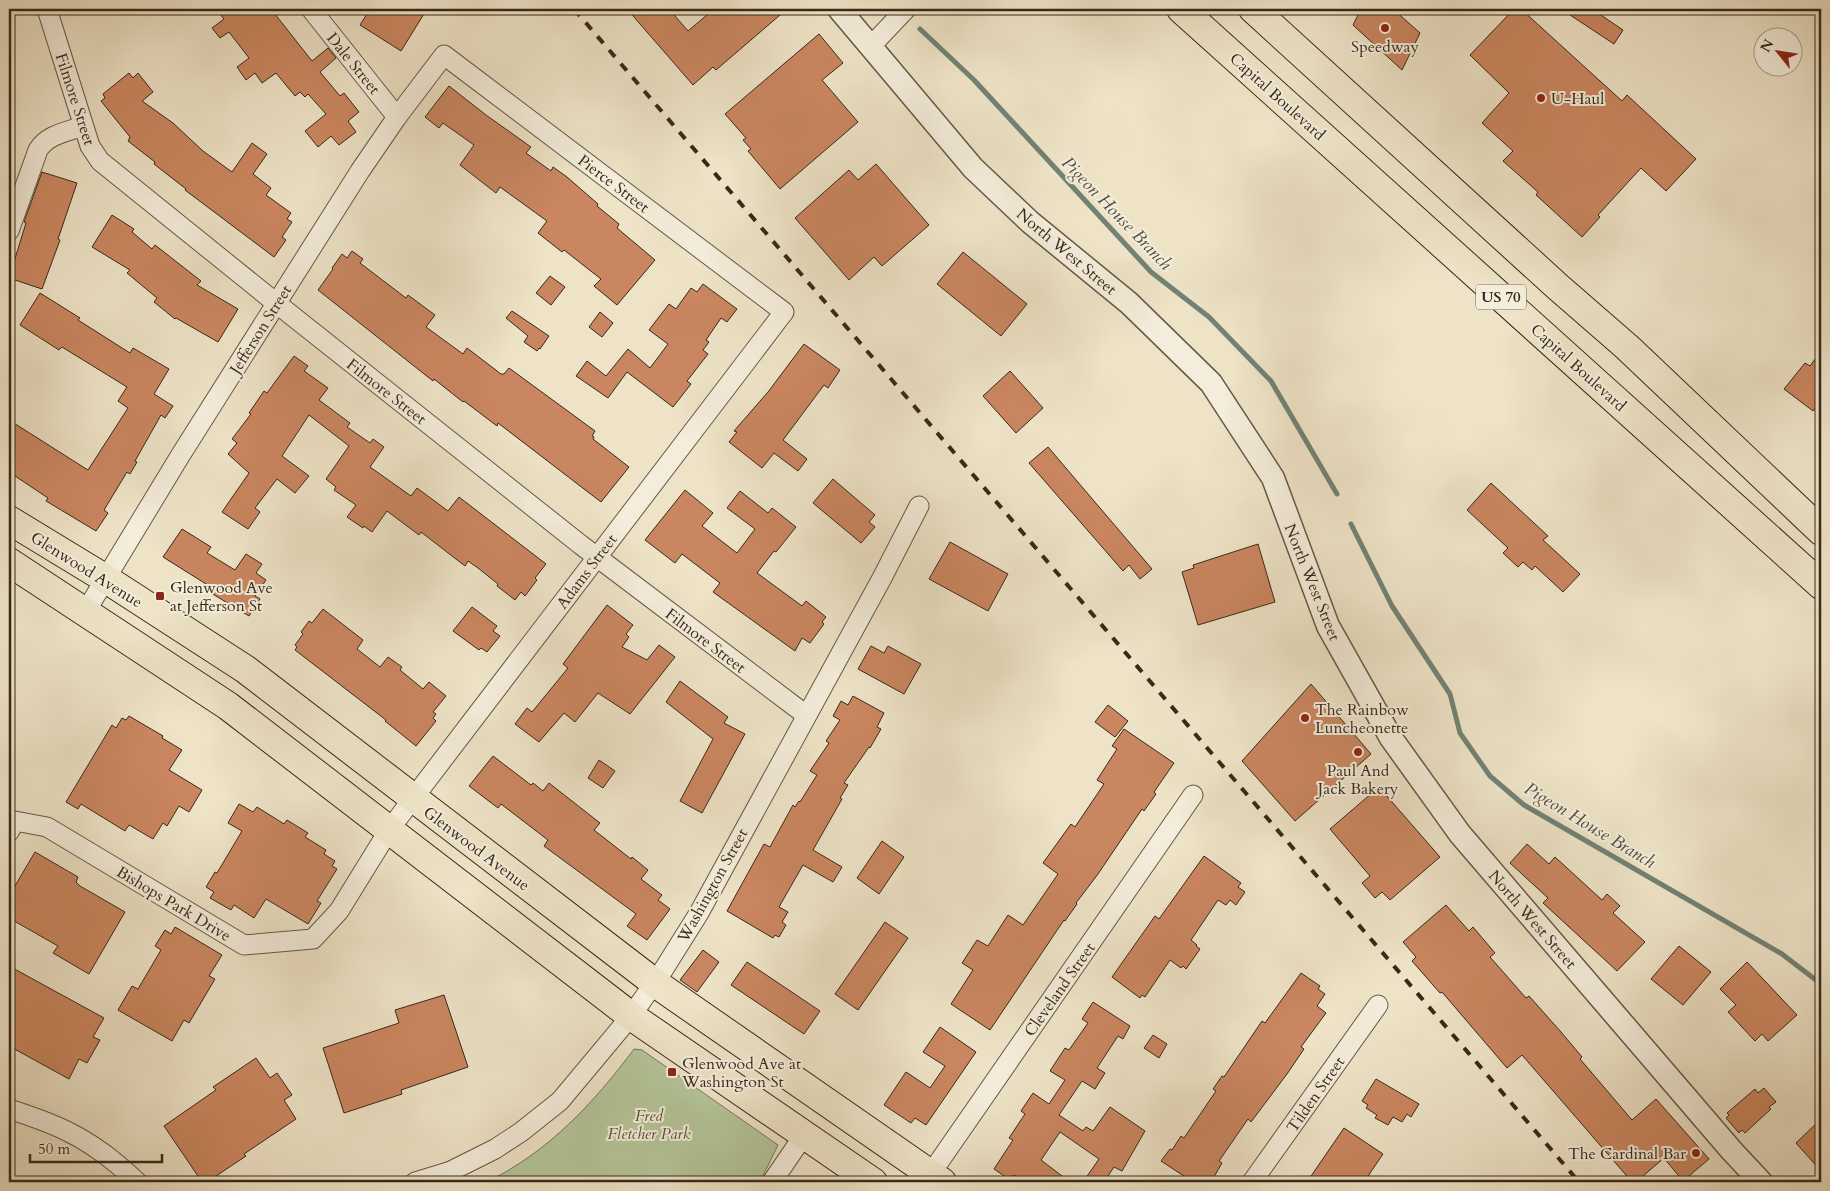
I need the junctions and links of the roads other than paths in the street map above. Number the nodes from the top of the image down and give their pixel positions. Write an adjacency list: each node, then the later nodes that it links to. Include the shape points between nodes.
1 (47, 9): 10 (street, Filmore Street)
2 (311, 9): 9 (street, Dale Street)
3 (839, 9): 7 (street, North West Street)
4 (906, 9): 7 (street)
5 (1181, 9): 20 (main road, Capital Boulevard / US 70)
6 (1253, 9): 16 (main road, US 70, via 1627,347)
7 (871, 46): 38 (street, North West Street, via 973,168 1030,222 1129,304 1211,383 1273,478 1328,626 1391,738 1460,834)
8 (444, 55): 9 (street, Jefferson Street); 13 (street, Pierce Street)
9 (397, 117): 12 (street, Jefferson Street)
10 (83, 126): 11 (street, via 43,142); 12 (street, Filmore Street, via 100,161)
11 (9, 231)
12 (276, 303): 17 (street, Filmore Street); 19 (street, Jefferson Street)
13 (784, 312): 17 (street, Adams Street)
14 (920, 506): 22 (street, Washington Street)
15 (9, 520): 19 (main road, Glenwood Avenue)
16 (1821, 530)
17 (596, 556): 22 (street, Filmore Street); 24 (street, Adams Street)
18 (9, 562): 21 (main road)
19 (106, 579): 21 (street, Jefferson Street); 24 (main road, Glenwood Avenue, via 245,669)
20 (1821, 584)
21 (86, 611): 25 (main road, via 228,706)
22 (806, 716): 27 (street, Washington Street, via 699,913)
23 (1193, 795): 32 (street, Cleveland Street)
24 (414, 799): 25 (street, Adams Street); 27 (main road, Glenwood Avenue)
25 (388, 830): 26 (street, Bishops Park Drive, via 339,911 313,938 244,945 47,828 15,821); 29 (main road)
26 (9, 832)
27 (655, 983): 29 (street, Washington Street); 32 (main road, Glenwood Avenue)
28 (1378, 1005): 37 (street, Tilden Street)
29 (631, 1016): 31 (main road); 34 (street, Washington Street, via 560,1101 520,1132 451,1171)
30 (9, 1109): 33 (street, via 44,1120 82,1138)
31 (804, 1136): 35 (street); 36 (main road)
32 (933, 1180)
33 (137, 1182)
34 (415, 1182)
35 (772, 1182)
36 (873, 1182)
37 (1252, 1182)
38 (1761, 1182)

